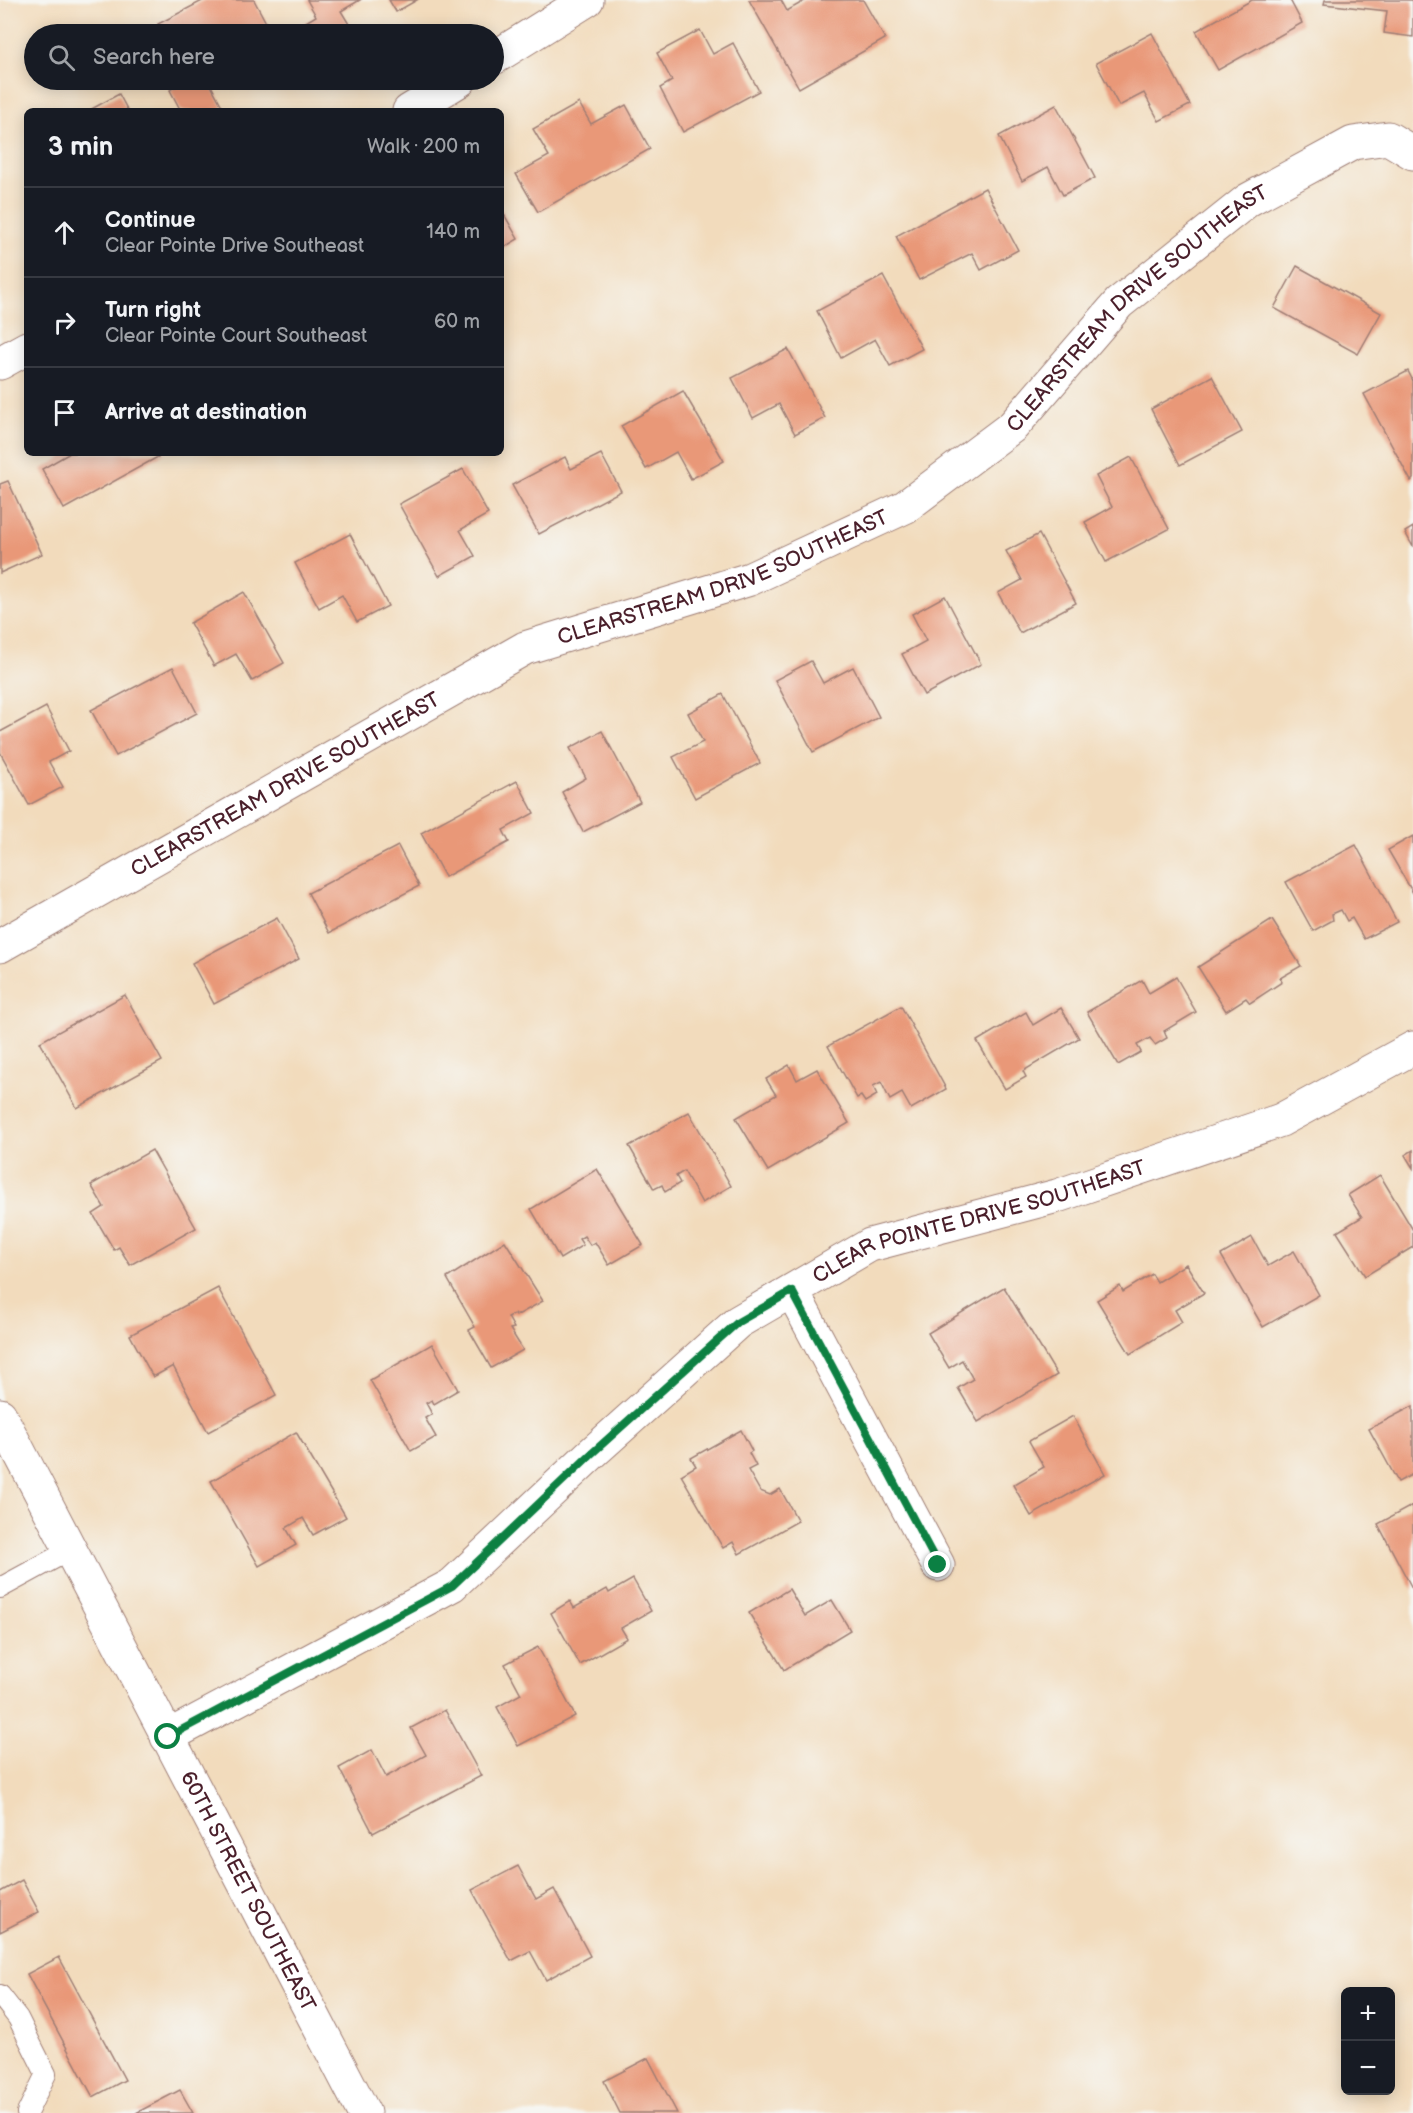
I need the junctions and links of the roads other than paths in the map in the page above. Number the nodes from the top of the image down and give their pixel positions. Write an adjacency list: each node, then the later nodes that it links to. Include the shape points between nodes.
1 (587, 0): 2 (street)
2 (504, 52)
3 (444, 90): 4 (street)
4 (414, 108)
5 (1401, 145): 8 (street, CLEARSTREAM DRIVE SOUTHEAST, via 1353,143 1248,200 1119,303 1013,426 905,507 750,579 525,648)
6 (24, 350): 7 (street)
7 (0, 363)
8 (0, 946)
9 (1413, 1048): 10 (street, CLEAR POINTE DRIVE SOUTHEAST, via 1281,1120 1057,1196 870,1245)
10 (792, 1291): 13 (street); 15 (street, CLEAR POINTE DRIVE SOUTHEAST, via 738,1322 452,1586)
11 (0, 1415): 12 (street, 60TH STREET SOUTHEAST)
12 (70, 1551): 14 (lane); 15 (street, 60TH STREET SOUTHEAST)
13 (938, 1565)
14 (0, 1588)
15 (168, 1737): 18 (street, 60TH STREET SOUTHEAST)
16 (0, 1995): 17 (lane, via 18,2018 46,2074)
17 (27, 2113)
18 (364, 2113)

